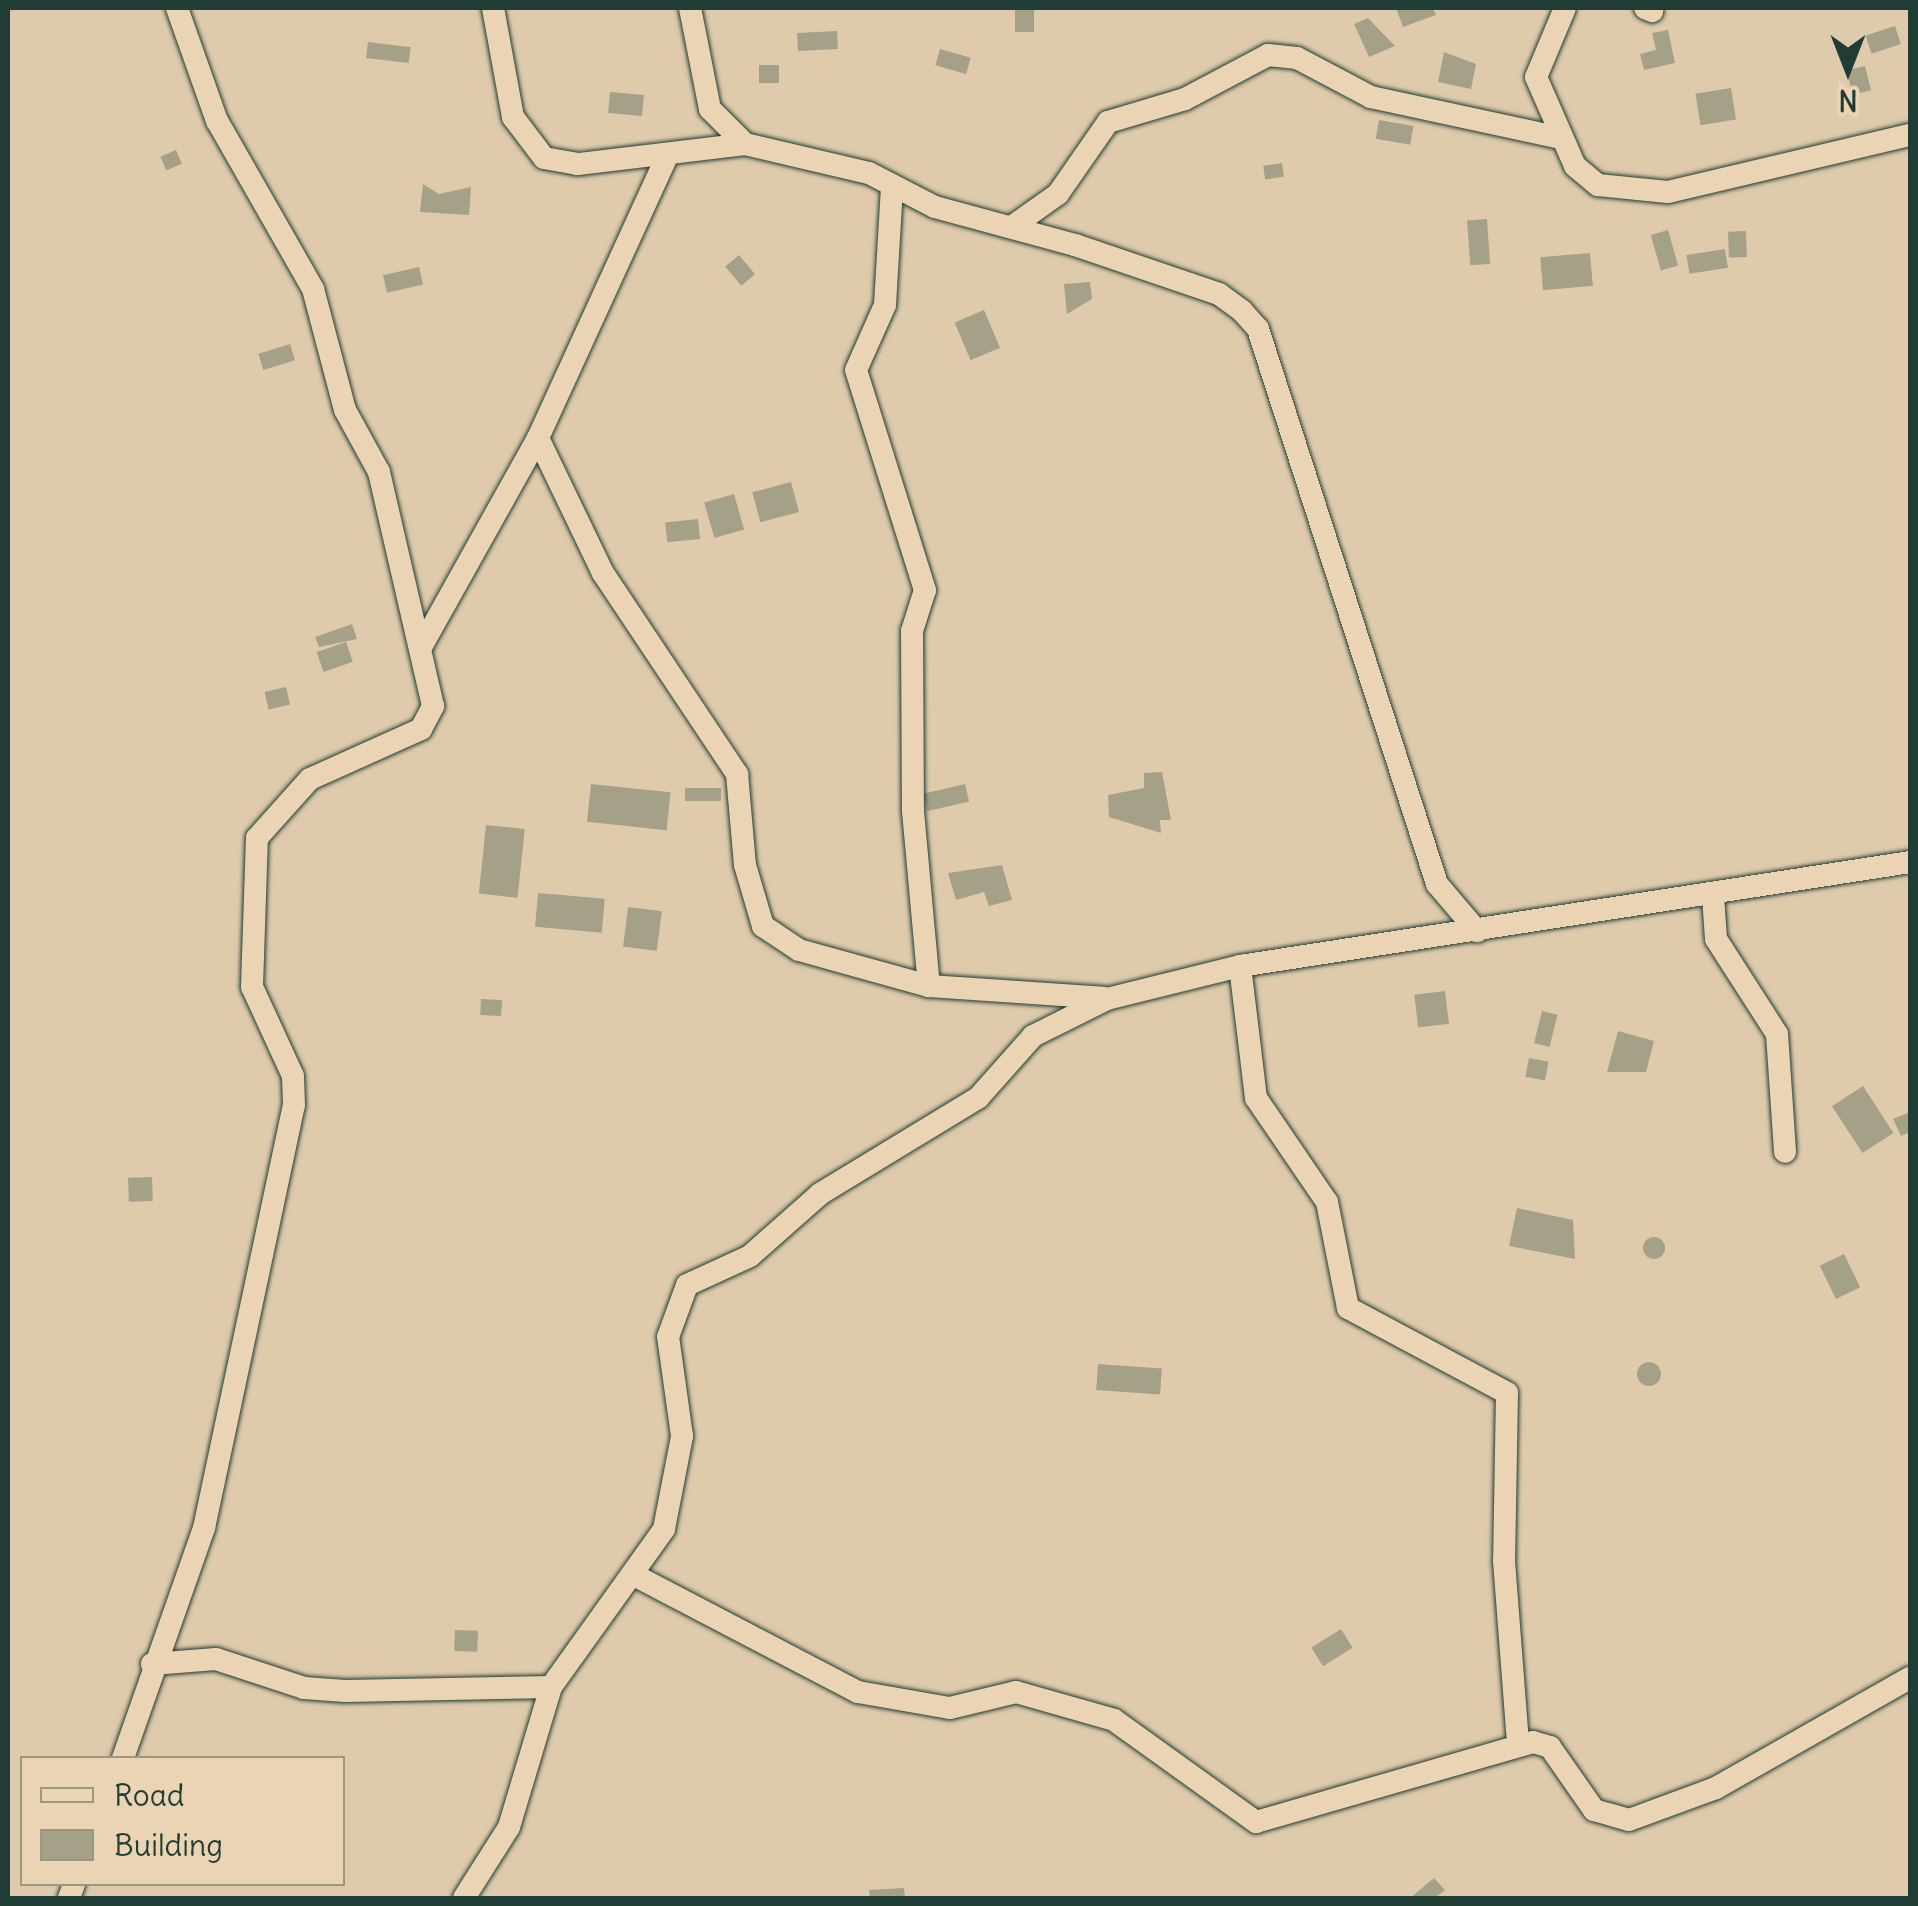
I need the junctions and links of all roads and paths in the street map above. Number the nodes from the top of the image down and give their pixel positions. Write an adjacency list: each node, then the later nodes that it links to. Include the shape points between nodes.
1 (177, 8): 12 (street, via 217,121 312,290 345,410 380,472)
2 (493, 8): 8 (street, via 513,118 532,149 578,164)
3 (690, 8): 7 (street, via 710,109)
4 (1565, 8): 6 (street, via 1536,77)
5 (1910, 135): 6 (street, via 1668,192 1598,185)
6 (1561, 138): 10 (street, via 1370,97 1297,58 1268,55 1185,99 1108,122 1058,194)
7 (745, 144): 8 (street); 9 (street)
8 (668, 154): 11 (street)
9 (892, 187): 10 (street); 17 (street, via 886,304 856,370 926,590 911,648 913,811)
10 (1013, 226): 15 (street, via 1219,294 1258,329 1437,884)
11 (538, 438): 12 (street); 17 (street, via 602,573 737,774 745,865 763,926 798,950)
12 (420, 649): 21 (street, via 433,706 428,722 310,779 257,838 252,987 293,1076 294,1106 204,1528)
13 (1910, 862): 14 (street)
14 (1713, 896): 15 (street); 19 (street, via 1716,939 1777,1034)
15 (1477, 931): 16 (street)
16 (1240, 966): 18 (street); 24 (street, via 1256,1098 1327,1202 1348,1308 1507,1393 1504,1561)
17 (929, 986): 18 (street)
18 (1107, 999): 20 (street, via 1033,1036 978,1098 820,1194 750,1256 688,1285 675,1304 666,1366 682,1436 678,1483)
19 (1785, 1152)
20 (636, 1576): 23 (street); 24 (street, via 858,1692 950,1708 1016,1692 1114,1720 1256,1822)
21 (152, 1664): 23 (street, via 216,1659 332,1690); 25 (street)
22 (1910, 1678): 24 (street, via 1716,1788 1629,1820 1594,1810 1550,1747)
23 (551, 1687): 26 (street, via 509,1827)
24 (1518, 1745)
25 (124, 1756)
26 (464, 1898)

